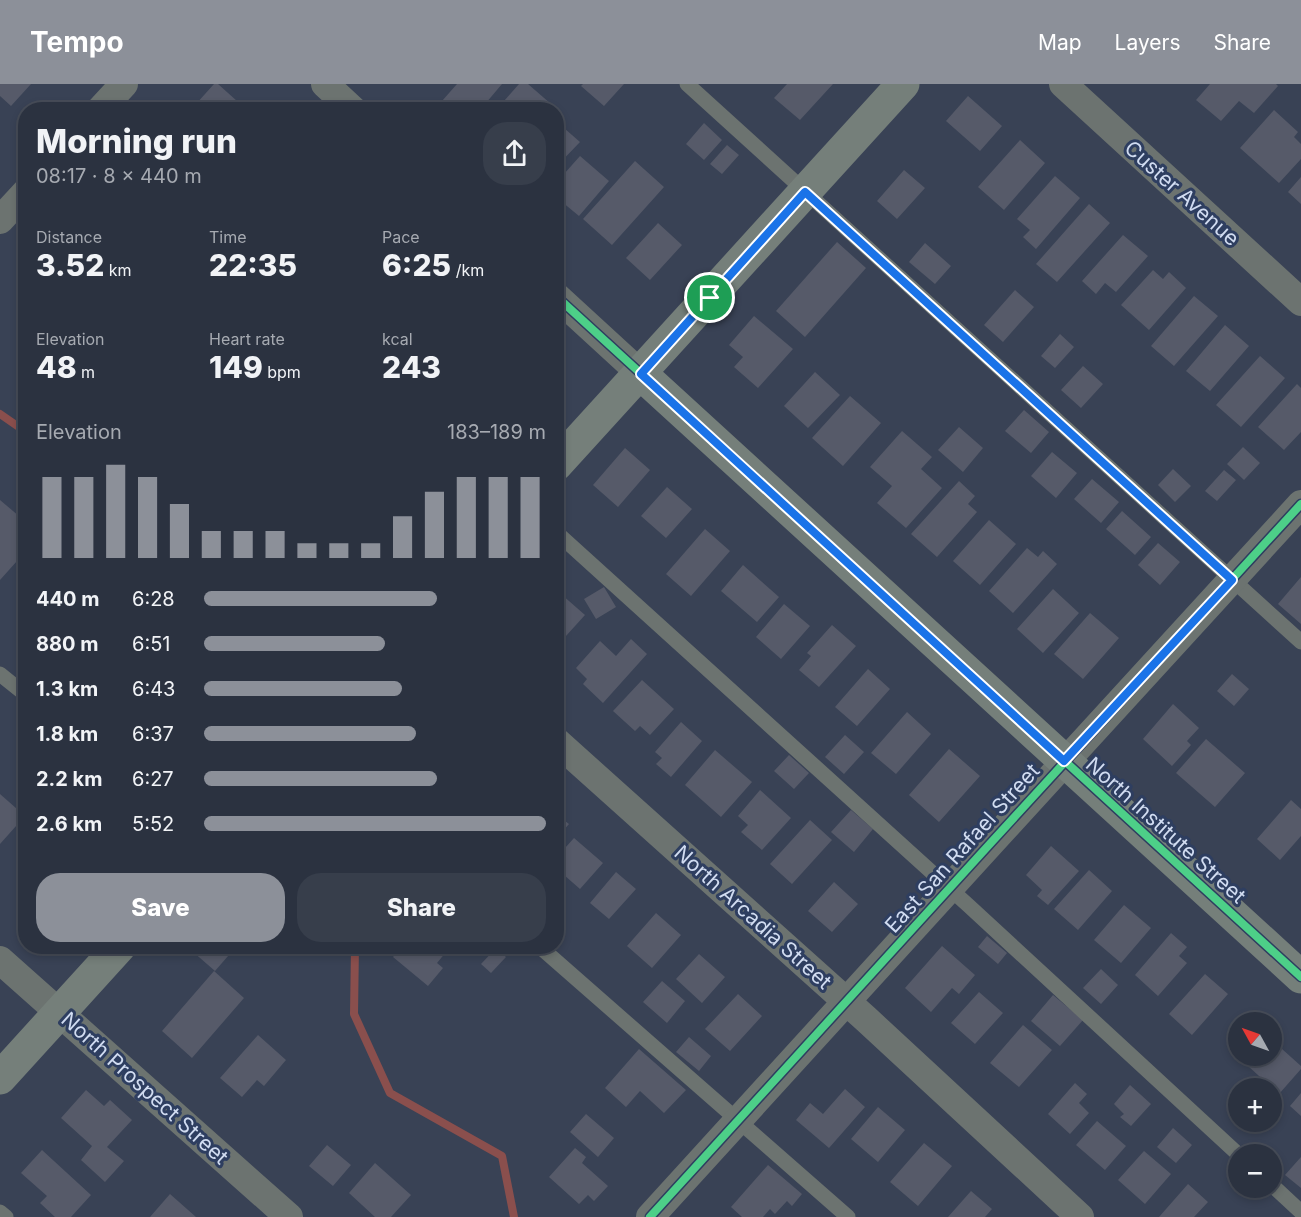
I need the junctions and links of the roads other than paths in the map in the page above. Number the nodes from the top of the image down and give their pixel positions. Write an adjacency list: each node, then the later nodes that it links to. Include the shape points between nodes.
1 (124, 84): 6 (street)
2 (325, 84): 7 (street)
3 (687, 84): 8 (lane)
4 (903, 84): 8 (street)
5 (1062, 84): 11 (street, Custer Avenue)
6 (107, 102)
7 (344, 102)
8 (805, 192): 13 (street); 17 (lane)
9 (18, 201): 10 (street)
10 (0, 220)
11 (1301, 302)
12 (564, 303): 13 (street, North Institute Street)
13 (641, 374): 14 (street); 22 (street, North Institute Street)
14 (564, 456)
15 (1301, 504): 17 (street, East San Rafael Street)
16 (564, 539): 23 (lane)
17 (1232, 580): 18 (lane); 22 (street, East San Rafael Street)
18 (1301, 642)
19 (0, 674): 20 (lane)
20 (18, 689)
21 (564, 748): 28 (street, North Arcadia Street)
22 (1064, 761): 23 (street, East San Rafael Street); 27 (street, North Institute Street)
23 (951, 889): 28 (street, East San Rafael Street); 32 (lane)
24 (113, 954): 29 (street)
25 (548, 954): 31 (lane)
26 (0, 960): 29 (street, North Prospect Street)
27 (1301, 977)
28 (847, 1002): 31 (street, East San Rafael Street); 40 (street, North Arcadia Street)
29 (60, 1013): 30 (street); 37 (street, North Prospect Street)
30 (0, 1078)
31 (738, 1121): 38 (street, East San Rafael Street); 39 (lane)
32 (1228, 1145)
33 (1282, 1194): 35 (lane)
34 (0, 1212): 36 (lane)
35 (1301, 1212)
36 (6, 1217)
37 (289, 1217)
38 (650, 1217)
39 (848, 1217)
40 (1080, 1217)

